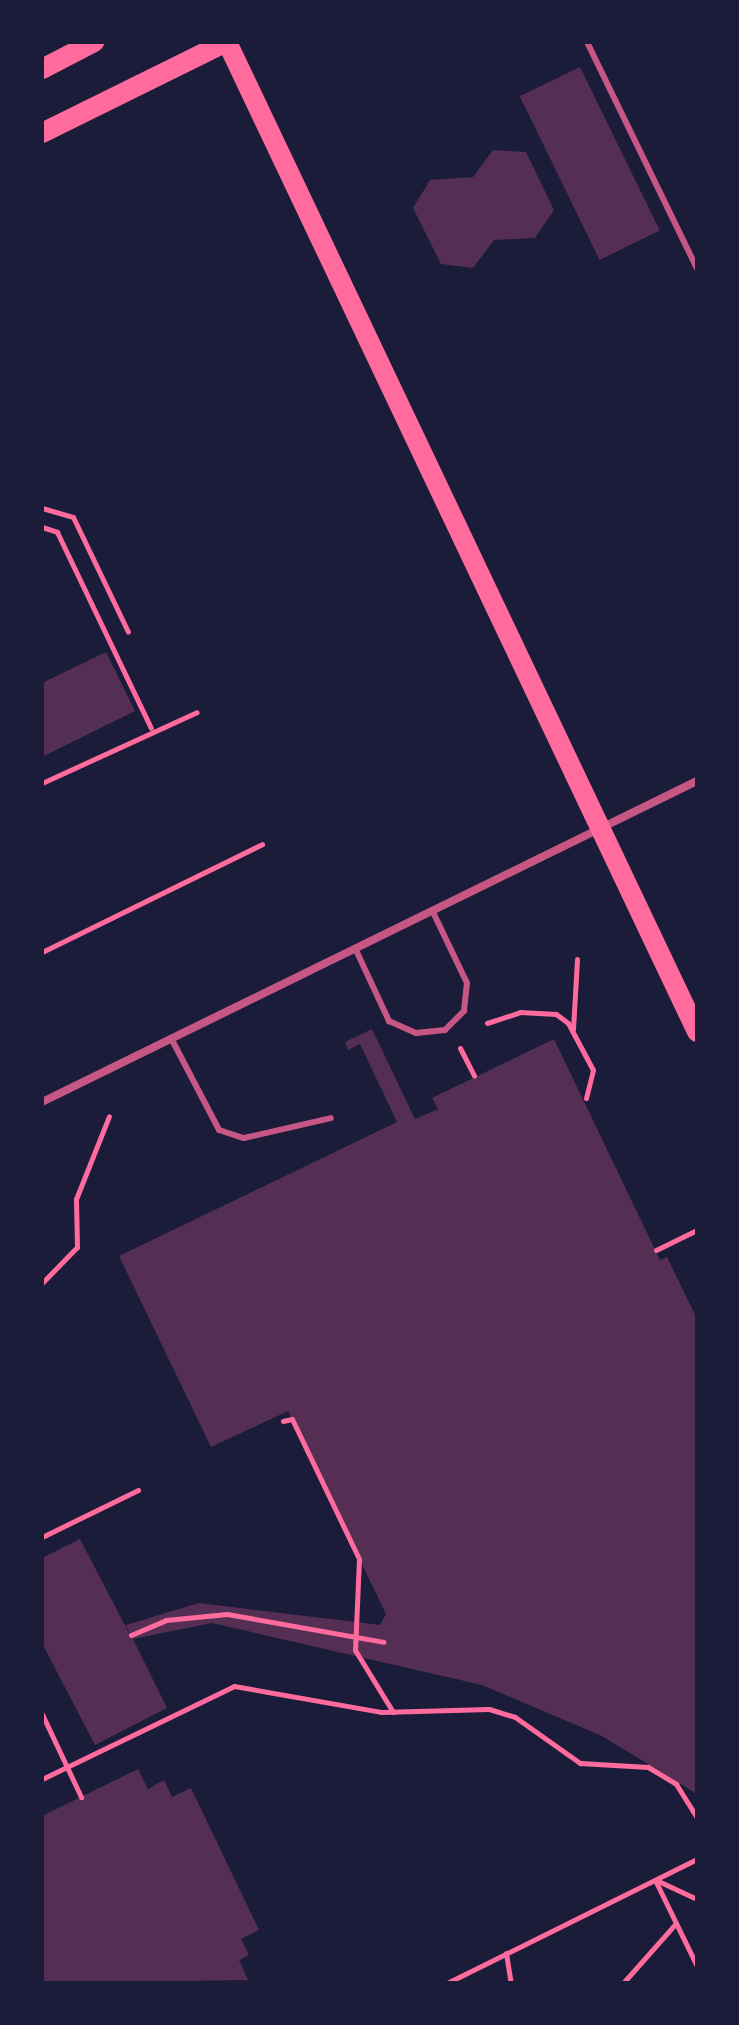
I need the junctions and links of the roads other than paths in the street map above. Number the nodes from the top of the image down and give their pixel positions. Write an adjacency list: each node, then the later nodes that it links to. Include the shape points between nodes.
1 (94, 42): 4 (main road)
2 (226, 42): 5 (main road); 8 (main road)
3 (587, 42): 6 (lane)
4 (42, 69)
5 (42, 133)
6 (697, 269)
7 (697, 781): 8 (street)
8 (604, 827): 9 (street); 11 (main road)
9 (432, 910): 10 (street); 10 (lane, via 467,983 464,1011 445,1030 416,1033 389,1021)
10 (355, 948): 12 (street)
11 (697, 1032)
12 (171, 1038): 13 (street); 14 (lane, via 219,1130 244,1138)
13 (42, 1102)
14 (331, 1118)

